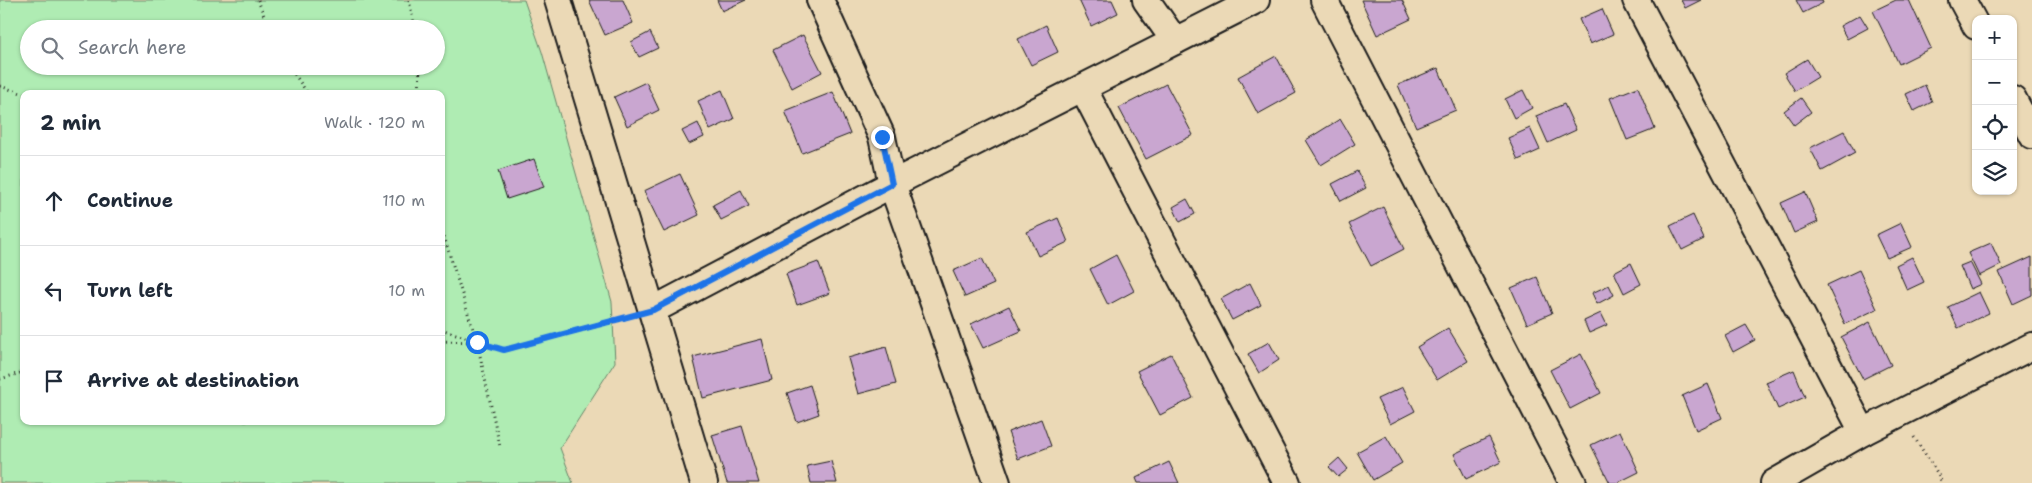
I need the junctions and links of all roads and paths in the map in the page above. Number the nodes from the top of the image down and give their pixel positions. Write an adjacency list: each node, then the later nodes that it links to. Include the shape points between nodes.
1 (258, 0): 11 (path)
2 (409, 0): 12 (path)
3 (558, 0): 25 (street)
4 (820, 0): 23 (street, via 882,137)
5 (1146, 0): 13 (street)
6 (1256, 0): 13 (street)
7 (1324, 0): 38 (street)
8 (1636, 0): 33 (street)
9 (1962, 0): 10 (street)
10 (1972, 19)
11 (266, 20)
12 (413, 20)
13 (1175, 41): 17 (street)
14 (295, 75): 18 (path)
15 (420, 75): 19 (path)
16 (0, 86): 20 (path)
17 (1083, 88): 23 (street); 37 (street)
18 (305, 90)
19 (419, 90)
20 (20, 93)
21 (2016, 105): 22 (street)
22 (2032, 135)
23 (892, 184): 25 (street); 36 (street)
24 (445, 240): 28 (path)
25 (653, 310): 28 (path, via 504,350); 35 (street)
26 (445, 330): 28 (path)
27 (445, 341): 28 (path)
28 (477, 342): 34 (path)
29 (2032, 346): 32 (street)
30 (20, 373): 31 (path)
31 (0, 379)
32 (1899, 413): 33 (street); 40 (path)
33 (1863, 432): 39 (street)
34 (500, 447)
35 (704, 483)
36 (996, 483)
37 (1288, 483)
38 (1573, 483)
39 (1774, 483)
40 (1942, 483)

